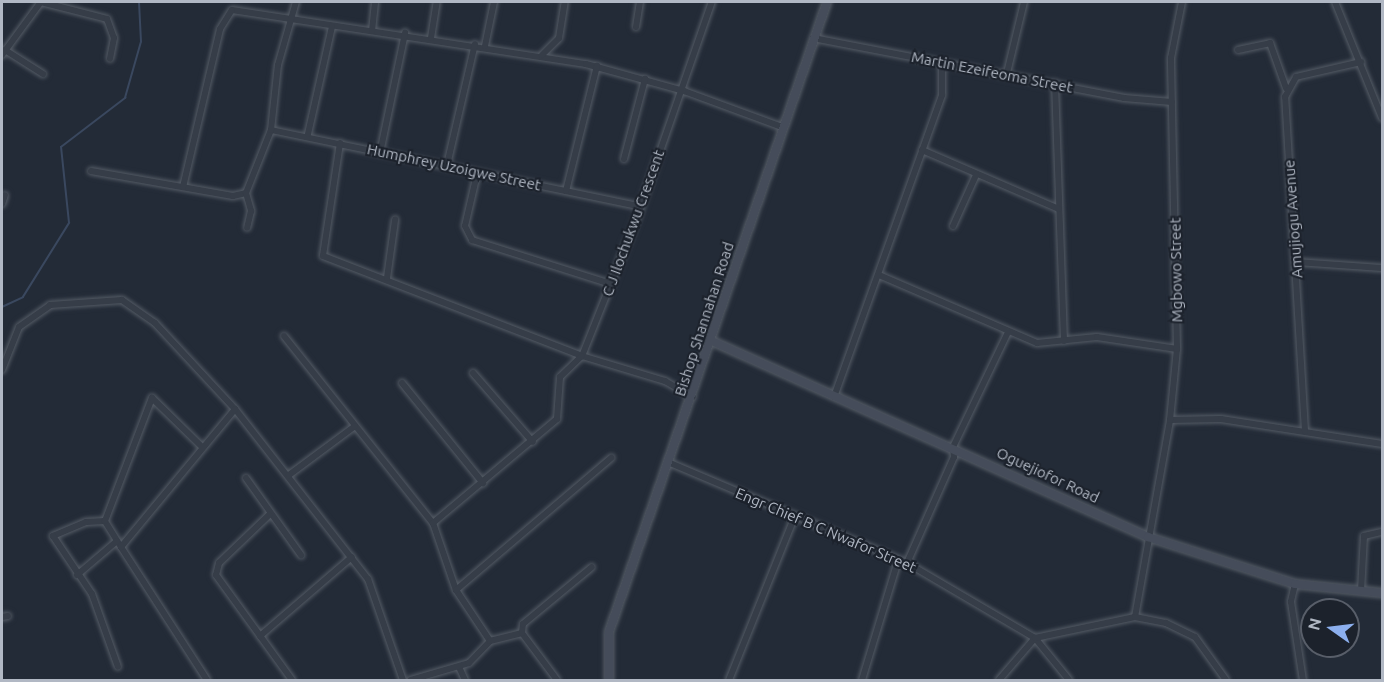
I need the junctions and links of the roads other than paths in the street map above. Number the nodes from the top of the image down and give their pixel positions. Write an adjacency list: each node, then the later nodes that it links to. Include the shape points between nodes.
1 (41, 2): 25 (street); 27 (street, via 107,20 114,38)
2 (232, 2): 14 (street)
3 (296, 2): 15 (street)
4 (375, 2): 18 (street)
5 (437, 2): 20 (street)
6 (494, 2): 23 (street)
7 (565, 2): 26 (street, via 559,38)
8 (640, 2): 17 (street)
9 (712, 2): 36 (street, C J Ilochukwu Crescent)
10 (827, 2): 21 (main road, Bishop Shannahan Road)
11 (1024, 2): 31 (street)
12 (1182, 2): 37 (street, Mgbowo Street, via 1172,37)
13 (1335, 2): 28 (street)
14 (232, 10): 15 (street); 50 (street, via 220,29)
15 (290, 20): 16 (street); 40 (street, via 273,90)
16 (332, 27): 18 (street); 41 (street)
17 (636, 27)
18 (372, 31): 19 (street)
19 (405, 33): 20 (street); 44 (street)
20 (431, 38): 22 (street)
21 (813, 38): 29 (street, Martin Ezeifeoma Street); 39 (main road, Bishop Shannahan Road)
22 (475, 44): 23 (street); 46 (street)
23 (485, 46): 26 (street)
24 (1238, 50): 35 (street, Amujiogu Avenue, via 1270,43)
25 (3, 53): 32 (street)
26 (541, 56): 30 (street)
27 (110, 59)
28 (1360, 62): 35 (street, via 1296,77); 38 (street)
29 (942, 63): 31 (street, Martin Ezeifeoma Street); 43 (street, via 942,95)
30 (597, 66): 33 (street); 51 (street)
31 (1007, 73): 34 (street, Martin Ezeifeoma Street)
32 (43, 74)
33 (645, 79): 36 (street); 45 (street)
34 (1055, 83): 37 (street, Martin Ezeifeoma Street); 56 (street)
35 (1286, 88): 60 (street, Amujiogu Avenue)
36 (684, 91): 39 (street); 55 (street, C J Ilochukwu Crescent)
37 (1172, 102): 69 (street, Mgbowo Street)
38 (1383, 118)
39 (782, 127): 68 (main road, Bishop Shannahan Road, via 720,303)
40 (271, 130): 41 (street, Humphrey Uzoigwe Street); 52 (street)
41 (308, 134): 42 (street, Humphrey Uzoigwe Street)
42 (339, 143): 44 (street, Humphrey Uzoigwe Street); 63 (street, via 322,256)
43 (922, 150): 49 (street); 62 (street)
44 (381, 153): 46 (street, Humphrey Uzoigwe Street)
45 (624, 159)
46 (447, 165): 48 (street, Humphrey Uzoigwe Street)
47 (91, 171): 50 (street)
48 (477, 174): 51 (street, Humphrey Uzoigwe Street); 64 (street, via 465,226 472,240)
49 (976, 175): 56 (street); 58 (street)
50 (183, 187): 52 (street, via 233,196)
51 (566, 191): 55 (street, Humphrey Uzoigwe Street)
52 (246, 193): 59 (street, via 251,211)
53 (5, 195): 54 (street)
54 (2, 204)
55 (638, 206): 64 (street, C J Ilochukwu Crescent)
56 (1059, 209): 67 (street)
57 (395, 220): 63 (street)
58 (953, 226)
59 (247, 228)
60 (1296, 262): 61 (street); 79 (street, Amujiogu Avenue)
61 (1383, 268)
62 (879, 275): 65 (street); 75 (street)
63 (387, 278): 70 (street)
64 (610, 284): 70 (street, C J Ilochukwu Crescent)
65 (1008, 332): 67 (street, via 1036,343); 83 (street)
66 (284, 336): 78 (street)
67 (1064, 340): 69 (street, via 1097,337)
68 (714, 342): 74 (main road, Bishop Shannahan Road); 75 (main road, Oguejiofor Road)
69 (1177, 349): 77 (street, Mgbowo Street)
70 (582, 356): 74 (street, via 665,381); 80 (street, via 560,377 560,414)
71 (2, 370): 76 (street, via 19,327 41,309 63,302 122,300 164,330)
72 (473, 373): 80 (street)
73 (402, 383): 88 (street)
74 (694, 398): 85 (main road, Bishop Shannahan Road)
75 (833, 398): 83 (main road, Oguejiofor Road)
76 (235, 409): 82 (street); 86 (street)
77 (1170, 420): 79 (street, via 1221,419); 94 (street, Mgbowo Street)
78 (355, 426): 86 (street); 92 (street)
79 (1305, 431): 81 (street)
80 (533, 442): 88 (street)
81 (1383, 444)
82 (202, 447): 91 (street, via 152,398); 95 (street)
83 (953, 447): 94 (main road, Oguejiofor Road); 99 (street, via 954,457)
84 (611, 458): 103 (street)
85 (673, 464): 90 (street, Engr Chief B C Nwafor Street); 120 (main road, Bishop Shannahan Road, via 609,632)
86 (289, 475): 97 (street)
87 (246, 478): 89 (street)
88 (483, 483): 92 (street)
89 (269, 515): 96 (street); 108 (street, via 216,568)
90 (794, 518): 98 (street, Engr Chief B C Nwafor Street); 121 (street)
91 (105, 521): 95 (street); 101 (street, via 54,533)
92 (433, 523): 103 (street)
93 (1383, 532): 104 (street, via 1364,536)
94 (1148, 537): 102 (main road, Oguejiofor Road); 106 (street, Mgbowo Street)
95 (119, 544): 101 (street); 115 (street)
96 (300, 555)
97 (352, 557): 108 (street); 116 (street, via 368,579)
98 (898, 561): 99 (street, Engr Chief B C Nwafor Street); 122 (street)
99 (907, 563): 109 (street, Engr Chief B C Nwafor Street)
100 (592, 567): 107 (street, via 527,619)
101 (77, 575): 111 (street, via 92,594)
102 (1295, 584): 104 (main road, Oguejiofor Road); 125 (street, via 1291,602)
103 (456, 590): 110 (street)
104 (1361, 591): 105 (main road, Oguejiofor Road)
105 (1383, 593)
106 (1135, 617): 109 (street); 114 (street, via 1166,622 1195,636)
107 (522, 633): 110 (street); 119 (street)
108 (260, 636): 113 (street)
109 (1035, 638): 123 (street); 124 (street)
110 (490, 641): 112 (street, via 479,656)
111 (118, 667)
112 (459, 667): 117 (street); 118 (street)
113 (288, 679)
114 (1226, 680)
115 (207, 681)
116 (403, 681)
117 (411, 681)
118 (465, 681)
119 (557, 681)
120 (609, 681)
121 (729, 681)
122 (862, 681)
123 (999, 681)
124 (1069, 681)
125 (1303, 681)

